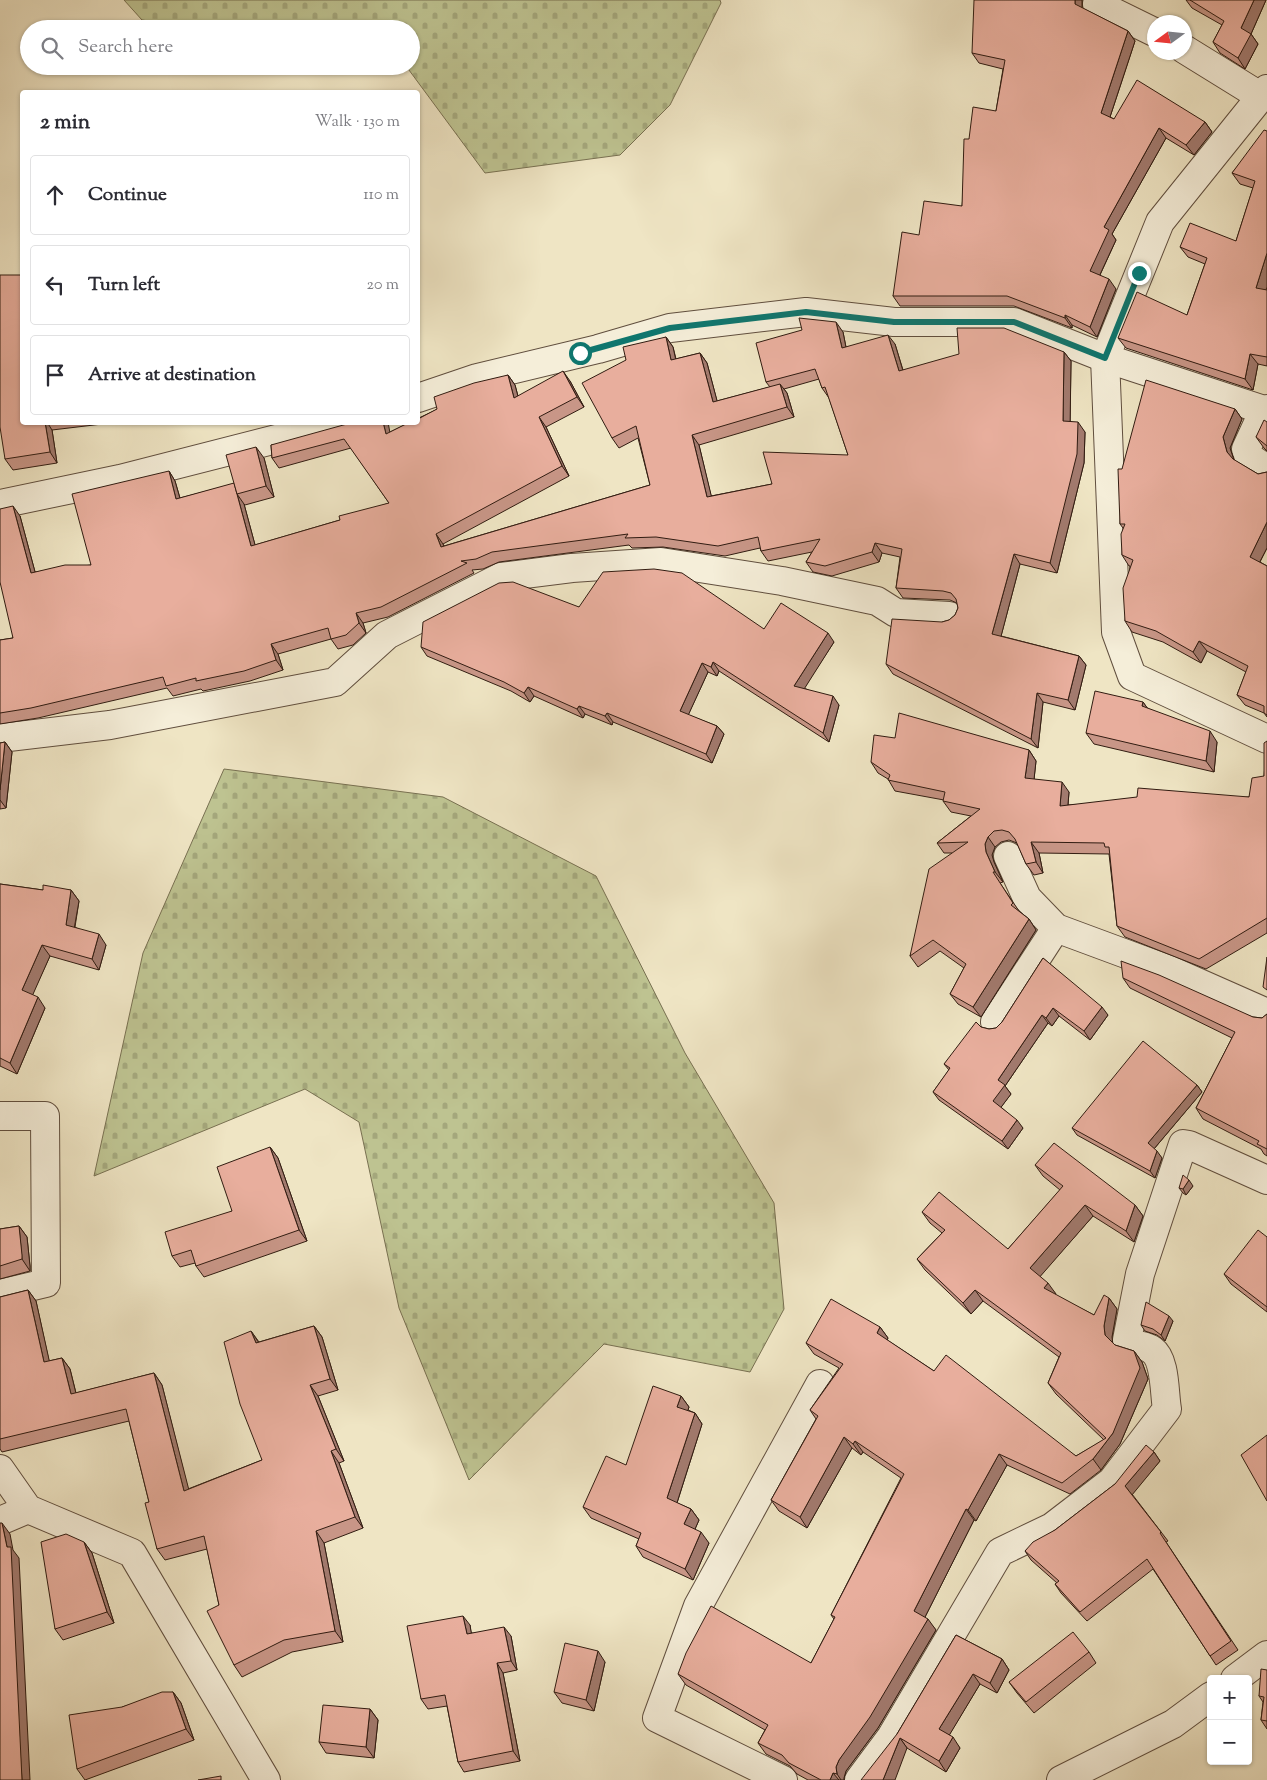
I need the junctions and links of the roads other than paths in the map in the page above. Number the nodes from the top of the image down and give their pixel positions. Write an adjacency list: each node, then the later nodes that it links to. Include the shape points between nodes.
1 (1097, 4): 2 (street)
2 (1147, 29)
3 (1192, 53): 4 (street)
4 (1263, 93): 5 (street, via 1160,222)
5 (1105, 358): 6 (street, via 1014,322 894,322 806,312 670,328 477,378); 7 (street); 13 (street, via 1116,632 1132,676)
6 (420, 397)
7 (1265, 409): 9 (street, via 1246,449 1249,457)
8 (331, 425): 10 (street, via 120,479)
9 (1267, 469)
10 (0, 504)
11 (949, 616): 12 (street, via 896,613 877,601 782,581 661,562 501,577 387,635 335,682 110,725)
12 (0, 738)
13 (1267, 739)
14 (1008, 856): 15 (street, via 1027,898)
15 (1056, 928): 16 (street, via 1172,971); 17 (street)
16 (1267, 1013)
17 (995, 1022)
18 (0, 1116): 20 (street, via 45,1116 46,1282)
19 (1267, 1180): 30 (street, via 1183,1144 1140,1274 1127,1340 1130,1344 1151,1349 1160,1359 1167,1409 1112,1481 1052,1527 1000,1552 892,1737)
20 (0, 1294)
21 (820, 1384): 29 (street, via 698,1606 658,1718)
22 (0, 1469): 23 (street)
23 (28, 1509): 24 (street); 28 (street, via 132,1553)
24 (0, 1522)
25 (1267, 1655): 26 (street)
26 (1240, 1675)
27 (1207, 1699): 31 (street, via 1173,1724)
28 (266, 1780)
29 (782, 1780)
30 (859, 1780)
31 (1061, 1780)

